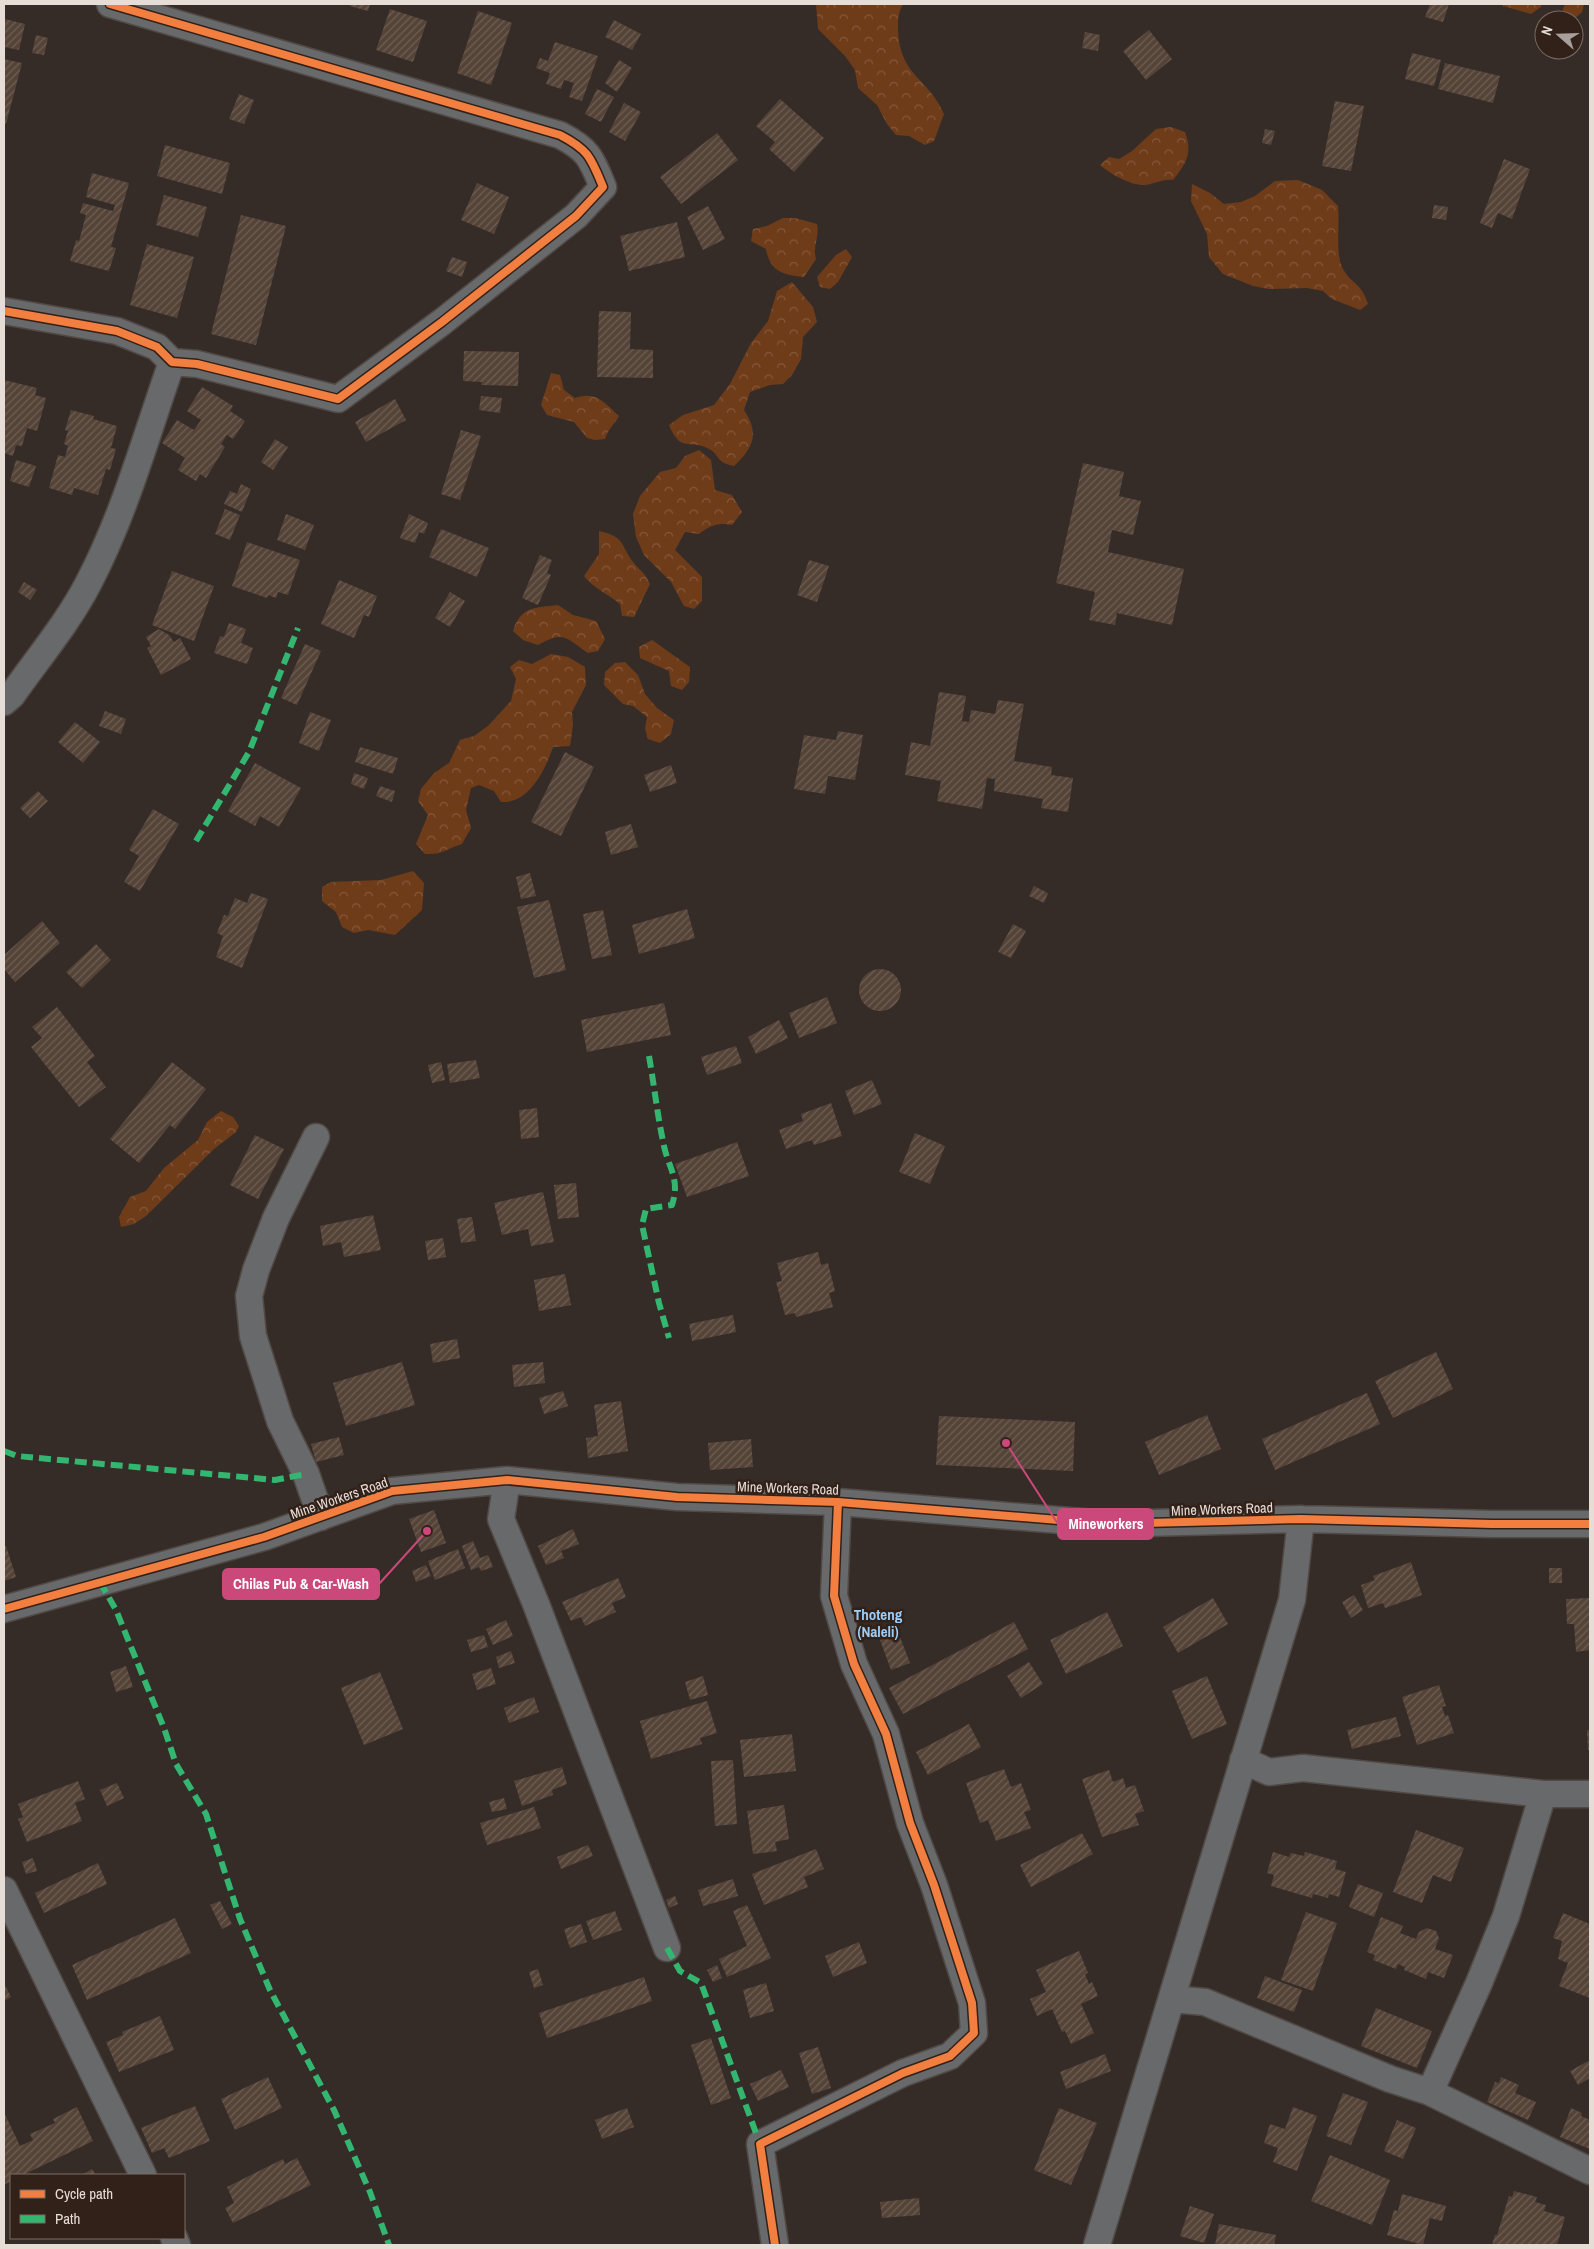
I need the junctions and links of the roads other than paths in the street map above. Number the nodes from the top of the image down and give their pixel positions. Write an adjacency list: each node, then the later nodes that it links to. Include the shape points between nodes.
1 (110, 4): 3 (street, via 560,134 579,144 592,160 603,188 561,228 338,399 196,364)
2 (4, 311): 3 (street, via 117,331 157,347)
3 (172, 362): 4 (street, via 114,528 88,583 68,617)
4 (4, 702)
5 (316, 1137): 8 (street, via 276,1218 249,1296 253,1336 280,1422 306,1474)
6 (507, 1480): 7 (street, Mine Workers Road, via 676,1497); 8 (street, Mine Workers Road, via 392,1491); 16 (street, via 501,1519)
7 (838, 1502): 9 (street, Mine Workers Road, via 1106,1524); 21 (street, via 834,1596 854,1664 886,1734 910,1823 934,1885 972,2003 974,2033 950,2056 903,2073 760,2144)
8 (321, 1518): 11 (street, Mine Workers Road, via 264,1537)
9 (1301, 1519): 10 (street, Mine Workers Road); 12 (street, via 1292,1600)
10 (1590, 1524)
11 (4, 1609)
12 (1243, 1760): 13 (street, via 1269,1772 1303,1768); 17 (street)
13 (1543, 1794): 14 (street); 18 (street, via 1506,1916)
14 (1590, 1794)
15 (4, 1890): 20 (street)
16 (667, 1948)
17 (1172, 1999): 18 (street, via 1205,2002 1390,2079); 22 (street)
18 (1430, 2092): 19 (street)
19 (1590, 2171)
20 (143, 2174)
21 (775, 2245)
22 (1097, 2245)

